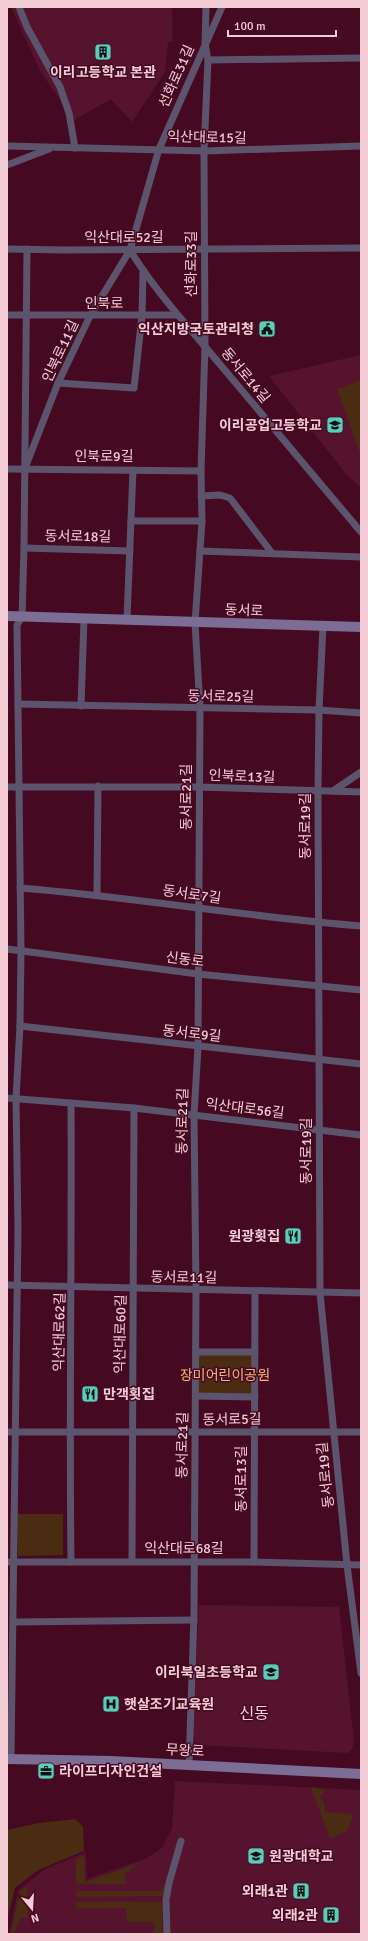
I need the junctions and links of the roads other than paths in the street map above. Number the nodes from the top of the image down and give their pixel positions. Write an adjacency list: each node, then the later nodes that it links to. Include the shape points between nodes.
1 (19, 7): 10 (street, via 30,33 60,87 69,113)
2 (206, 7): 4 (street, 선화로33길)
3 (222, 7): 4 (street, 선화로31길)
4 (205, 43): 6 (street, 선화로33길); 11 (street, 선화로31길)
5 (361, 58): 6 (street)
6 (208, 60): 12 (street, 선화로33길)
7 (7, 146): 9 (street, 익산대로15길)
8 (361, 146): 12 (street, 익산대로15길)
9 (53, 147): 10 (street, 익산대로15길); 13 (street)
10 (75, 148): 11 (street, 익산대로15길)
11 (159, 149): 12 (street, 익산대로15길); 18 (street, 선화로31길)
12 (204, 151): 17 (street, 선화로33길)
13 (7, 165)
14 (361, 248): 17 (street, 익산대로52길)
15 (7, 249): 16 (street, 익산대로52길)
16 (27, 249): 18 (street, 익산대로52길); 20 (street, 동서로18길)
17 (204, 249): 18 (street, 익산대로52길); 25 (street, 선화로33길)
18 (130, 250): 19 (street, 동서로14길); 23 (street, 인북로11길)
19 (143, 271): 22 (street, 동서로14길); 24 (street)
20 (27, 314): 21 (street, 인북로); 23 (street, 인북로); 28 (street, 동서로18길)
21 (7, 315)
22 (176, 315): 24 (street, 인북로); 25 (street, 동서로14길)
23 (90, 316): 24 (street, 인북로); 26 (street, 인북로11길)
24 (142, 316): 26 (street, via 134,388)
25 (205, 346): 30 (street, 선화로33길); 34 (street, 동서로14길)
26 (58, 383): 28 (street, 인북로11길)
27 (7, 469): 28 (street, 인북로9길)
28 (25, 469): 29 (street, 인북로9길); 35 (street, 동서로18길)
29 (133, 470): 30 (street, 인북로9길); 32 (street)
30 (201, 471): 31 (street, 선화로33길)
31 (201, 496): 33 (street, 선화로33길); 38 (street, via 220,495 230,498)
32 (131, 521): 33 (street); 36 (street)
33 (202, 521): 37 (street, 선화로33길)
34 (361, 532)
35 (24, 548): 36 (street, 동서로18길); 41 (street, 동서로18길)
36 (130, 551): 43 (street)
37 (200, 551): 38 (street); 44 (street, 선화로33길)
38 (272, 553): 39 (street)
39 (361, 557)
40 (7, 616): 41 (street, 동서로)
41 (22, 617): 42 (street, 동서로); 47 (street, 동서로18길, via 17,625)
42 (84, 619): 43 (street, 동서로); 48 (street)
43 (126, 620): 44 (street, 동서로)
44 (195, 623): 45 (street, 동서로); 49 (street, 동서로21길)
45 (323, 626): 46 (street, 동서로); 50 (street, 동서로19길)
46 (361, 627)
47 (18, 704): 48 (street, 동서로25길); 55 (street, 동서로18길)
48 (81, 706): 49 (street, 동서로25길)
49 (200, 708): 50 (street, 동서로25길); 56 (street, 동서로21길)
50 (319, 710): 51 (street, 동서로25길); 57 (street, 동서로19길)
51 (361, 713)
52 (361, 772): 58 (street)
53 (98, 786): 55 (street, 인북로13길); 56 (street, 인북로13길); 61 (street)
54 (7, 787): 55 (street, 인북로13길)
55 (19, 787): 60 (street, 동서로18길)
56 (199, 787): 57 (street, 인북로13길); 62 (street, 동서로21길)
57 (318, 792): 58 (street, 인북로13길); 63 (street, 동서로19길)
58 (333, 792): 59 (street, 인북로13길)
59 (361, 792)
60 (20, 888): 61 (street, 동서로7길); 66 (street, 동서로18길)
61 (97, 894): 62 (street, 동서로7길)
62 (199, 909): 63 (street, 동서로7길); 67 (street, 동서로21길)
63 (317, 923): 64 (street, 동서로7길); 68 (street, 동서로19길)
64 (361, 926)
65 (7, 949): 66 (street, 신동로)
66 (21, 949): 67 (street, 신동로); 70 (street, 동서로18길)
67 (198, 974): 68 (street, 신동로); 71 (street, 동서로21길)
68 (318, 985): 69 (street, 신동로); 72 (street, 동서로19길)
69 (361, 990)
70 (20, 1026): 71 (street, 동서로9길); 75 (street, 동서로18길)
71 (198, 1047): 72 (street, 동서로9길); 78 (street, 동서로21길)
72 (318, 1060): 73 (street, 동서로9길); 79 (street, 동서로19길)
73 (361, 1064)
74 (7, 1098): 75 (street, 익산대로56길)
75 (16, 1098): 76 (street, 익산대로56길); 82 (street, 동서로18길)
76 (71, 1103): 77 (street, 익산대로56길); 83 (street, 익산대로62길)
77 (134, 1108): 78 (street, 익산대로56길); 84 (street, 익산대로60길)
78 (194, 1116): 79 (street, 익산대로56길); 85 (street, 동서로21길)
79 (319, 1130): 80 (street, 익산대로56길); 87 (street, 동서로19길)
80 (361, 1135)
81 (7, 1285): 82 (street, 동서로11길)
82 (18, 1285): 83 (street, 동서로11길); 97 (street, 동서로18길)
83 (72, 1286): 84 (street, 동서로11길); 98 (street, 익산대로62길)
84 (134, 1289): 85 (street, 동서로11길); 99 (street, 익산대로60길)
85 (196, 1290): 86 (street, 동서로11길); 89 (street, 동서로21길)
86 (254, 1292): 87 (street, 동서로11길); 90 (street, 동서로13길)
87 (320, 1293): 88 (street, 동서로11길); 95 (street, 동서로19길)
88 (361, 1293)
89 (196, 1352): 90 (street); 91 (street, 동서로21길)
90 (255, 1352): 92 (street, 동서로13길)
91 (196, 1396): 92 (street); 100 (street, 동서로21길)
92 (255, 1397): 94 (street, 동서로13길)
93 (7, 1432): 97 (street, 동서로5길)
94 (254, 1432): 95 (street, 동서로5길); 100 (street, 동서로5길); 105 (street, 동서로13길)
95 (334, 1432): 96 (street, 동서로5길); 106 (street, 동서로19길)
96 (361, 1432)
97 (16, 1433): 98 (street, 동서로5길); 103 (street, 동서로18길)
98 (70, 1433): 99 (street, 동서로5길); 104 (street, 익산대로62길)
99 (132, 1433): 100 (street, 동서로5길); 101 (street, 익산대로60길)
100 (195, 1433): 102 (street, 동서로21길)
101 (132, 1561): 102 (street, 익산대로68길); 104 (street, 익산대로68길)
102 (194, 1561): 105 (street, 익산대로68길); 108 (street, 동서로21길)
103 (11, 1562): 104 (street, 익산대로68길); 109 (street, 동서로18길)
104 (71, 1562)
105 (254, 1562): 106 (street, 익산대로68길)
106 (347, 1565): 107 (street, 익산대로68길); 110 (street, 동서로19길)
107 (361, 1565)
108 (194, 1620): 109 (street); 112 (street, 동서로21길)
109 (14, 1622): 111 (street, 동서로18길)
110 (361, 1673)
111 (9, 1759): 112 (street, 무왕로)
112 (190, 1765): 113 (street, 무왕로)
113 (361, 1774)
114 (181, 1841): 115 (street, via 166,1900)
115 (167, 1934)

